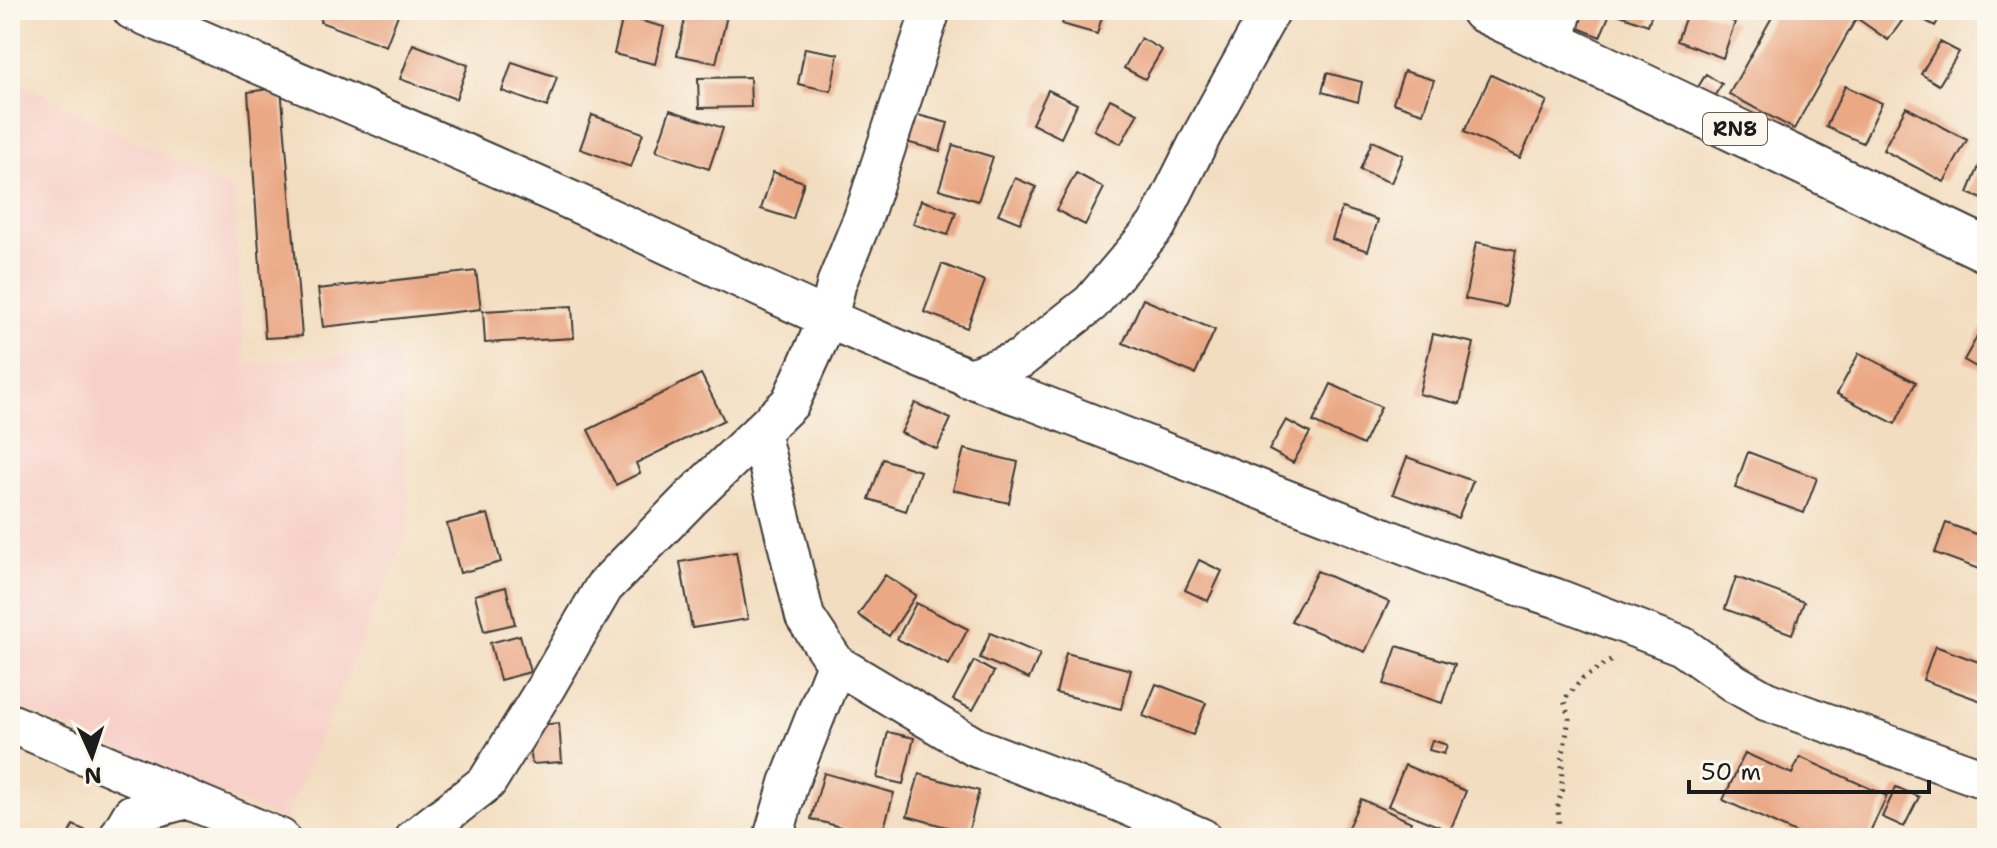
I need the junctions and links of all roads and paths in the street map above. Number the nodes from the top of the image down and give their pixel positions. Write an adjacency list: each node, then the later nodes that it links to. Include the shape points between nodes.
1 (132, 10): 7 (street, via 509,172)
2 (931, 10): 7 (street)
3 (1271, 10): 8 (street, via 1157,225 1091,303 1020,359)
4 (1483, 10): 5 (main road, RN8)
5 (1559, 26): 6 (main road, RN8)
6 (1987, 250)
7 (828, 319): 8 (street); 9 (street, via 790,403)
8 (968, 379): 10 (street)
9 (760, 432): 11 (street, via 805,617); 17 (street, via 604,587 487,782)
10 (1659, 637): 13 (street, via 1682,646 1766,701); 20 (path, via 1639,642 1607,662 1564,700 1569,719)
11 (836, 664): 18 (street); 19 (street, via 975,747)
12 (10, 723): 14 (street)
13 (1987, 780)
14 (187, 799): 15 (street, via 132,814); 16 (street)
15 (118, 838)
16 (280, 838)
17 (415, 838)
18 (773, 838)
19 (1202, 838)
20 (1556, 838)

